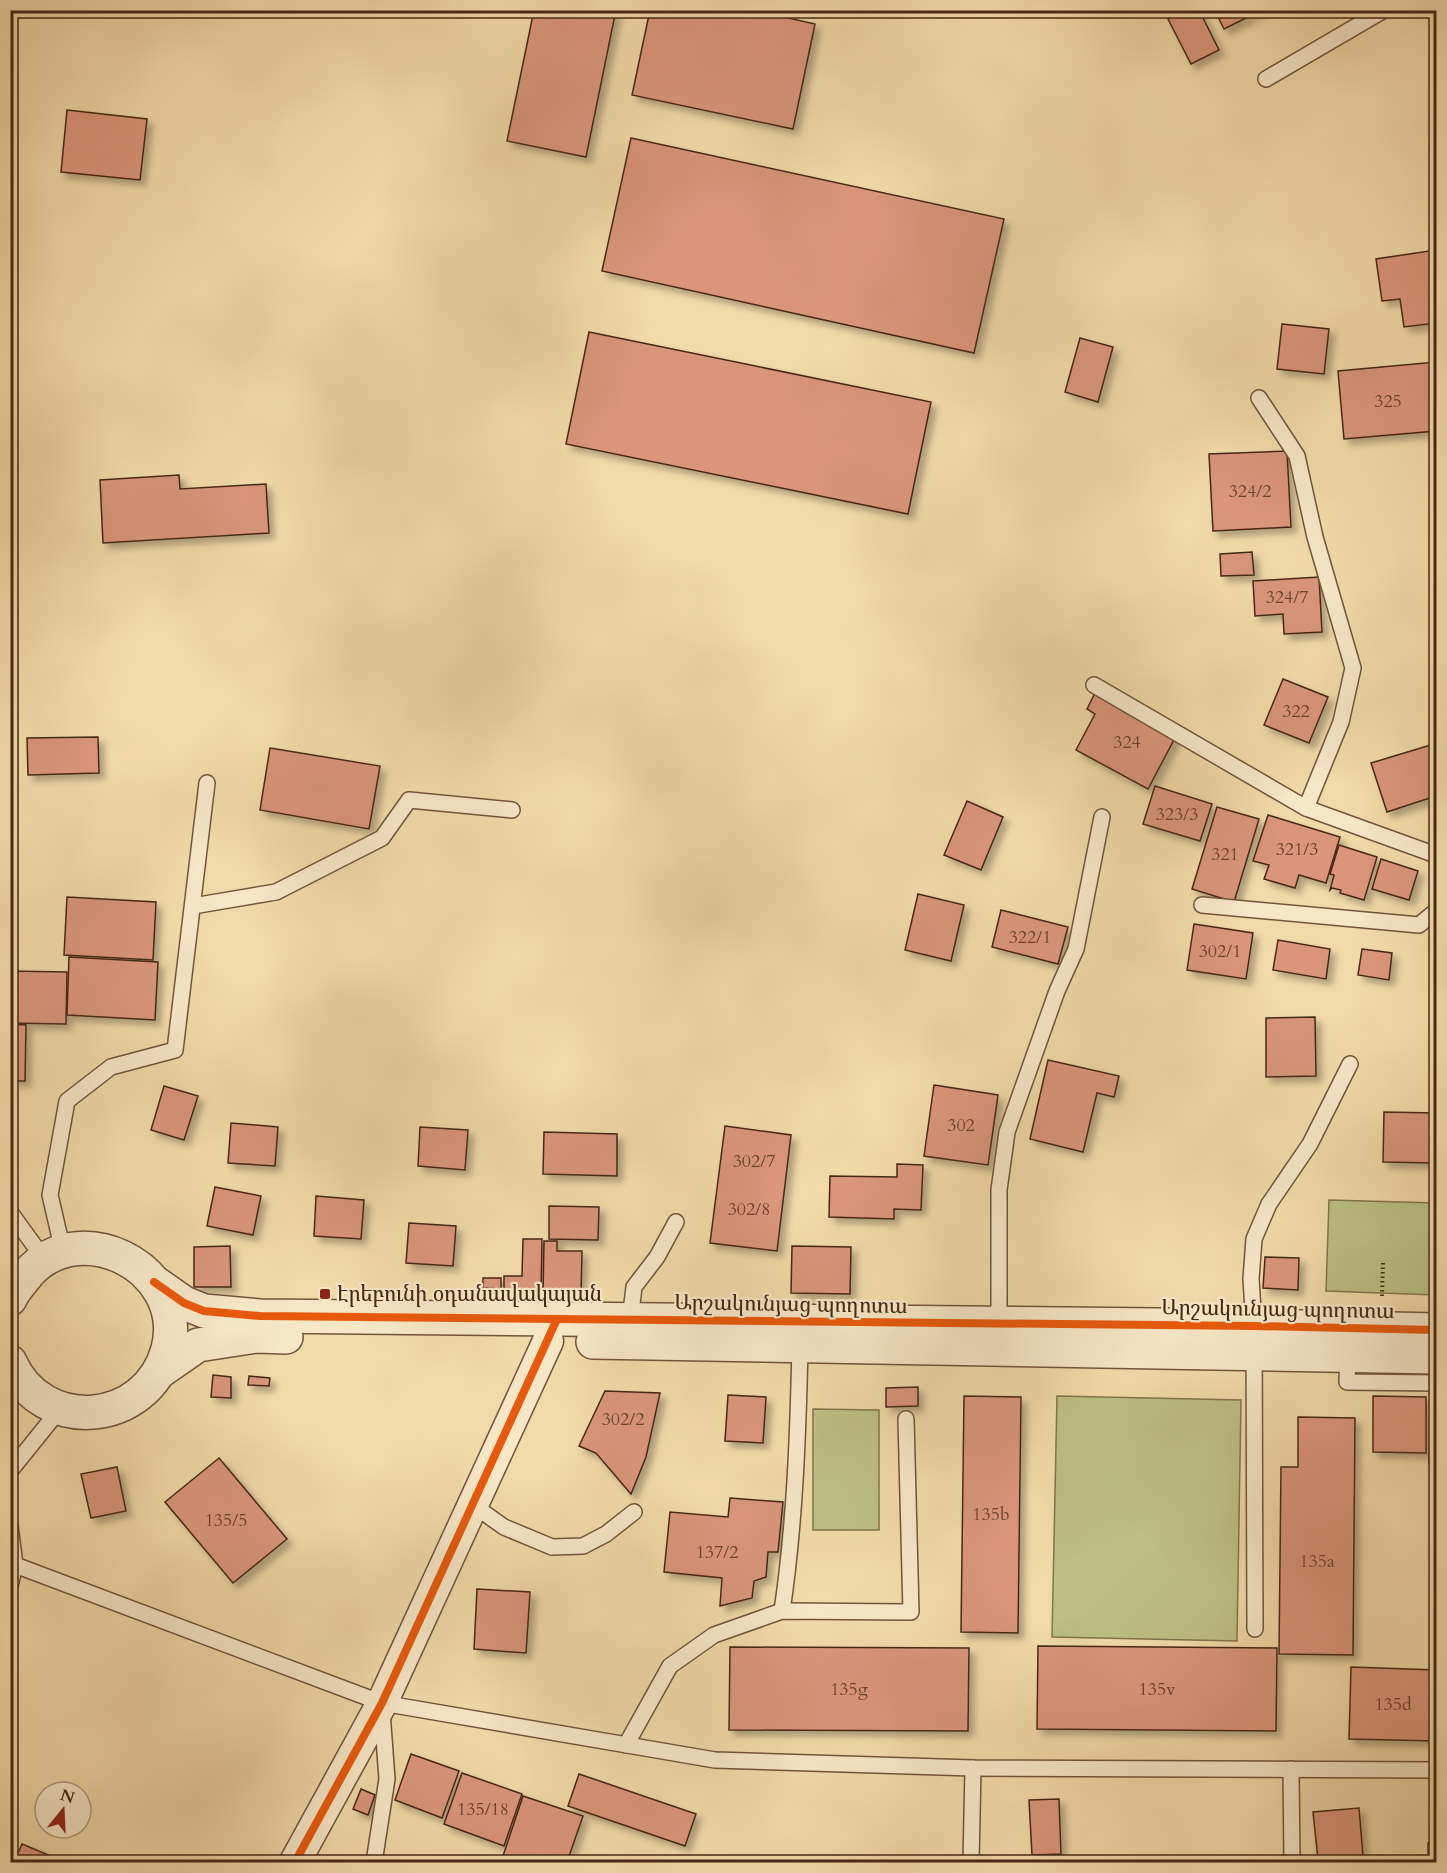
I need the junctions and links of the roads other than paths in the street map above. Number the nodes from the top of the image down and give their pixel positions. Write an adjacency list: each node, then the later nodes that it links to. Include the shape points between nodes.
1 (1384, 10): 2 (lane)
2 (1266, 79)
3 (1259, 398): 6 (lane, via 1297,456 1315,537 1353,668 1341,722)
4 (1094, 685): 6 (lane)
5 (207, 783): 11 (lane)
6 (1306, 808): 9 (lane)
7 (512, 810): 11 (lane, via 409,800 382,838 276,892)
8 (1102, 817): 22 (lane, via 1076,949 1007,1132 999,1190)
9 (1437, 855)
10 (1202, 905): 12 (lane, via 1419,925)
11 (193, 906): 16 (lane, via 175,1050 111,1068 67,1101 50,1195)
12 (1437, 911)
13 (1350, 1064): 23 (lane, via 1310,1143 1269,1204 1254,1239)
14 (10, 1212): 16 (lane)
15 (676, 1222): 19 (lane, via 657,1257 634,1287)
16 (54, 1255): 17 (street, Արշակունյաց պողոտա, via 95,1248 118,1254); 18 (street, via 29,1272)
17 (154, 1282): 20 (street, Արշակունյաց պողոտա, via 184,1303 204,1311); 28 (street, via 166,1307 170,1328)
18 (10, 1299)
19 (630, 1320): 20 (street, Արշակունյաց պողոտա); 22 (street, Արշակունյաց պողոտա)
20 (553, 1330): 24 (street, Արշակունյաց պողոտա); 28 (street, Արշակունյաց պողոտա, via 256,1336 198,1345); 33 (street)
21 (1437, 1330): 23 (street, Արշակունյաց պողոտա)
22 (998, 1337): 23 (street, Արշակունյաց պողոտա); 24 (street, Արշակունյաց պողոտա)
23 (1253, 1340): 25 (street, Արշակունյաց պողոտա); 39 (lane)
24 (800, 1346): 38 (lane, via 798,1444)
25 (1348, 1355): 26 (street, Արշակունյաց պողոտա); 29 (lane, via 1347,1382)
26 (1437, 1357)
27 (10, 1362): 30 (street, via 35,1395)
28 (159, 1372): 30 (street, via 139,1395 117,1408 89,1413)
29 (1437, 1383)
30 (60, 1409): 32 (lane)
31 (906, 1419): 38 (lane, via 910,1612)
32 (10, 1471)
33 (472, 1505): 34 (lane, via 504,1527 552,1547 583,1546); 40 (street)
34 (634, 1512)
35 (10, 1526): 36 (lane)
36 (15, 1565): 37 (lane); 40 (lane)
37 (10, 1586)
38 (783, 1611): 41 (lane, via 714,1635 670,1666)
39 (1255, 1629)
40 (382, 1703): 41 (lane); 45 (street); 46 (lane, via 387,1779)
41 (626, 1745): 42 (lane, via 715,1760)
42 (973, 1768): 43 (lane); 47 (lane)
43 (1291, 1769): 44 (lane); 48 (lane)
44 (1437, 1770)
45 (296, 1863)
46 (374, 1863)
47 (971, 1863)
48 (1292, 1863)

